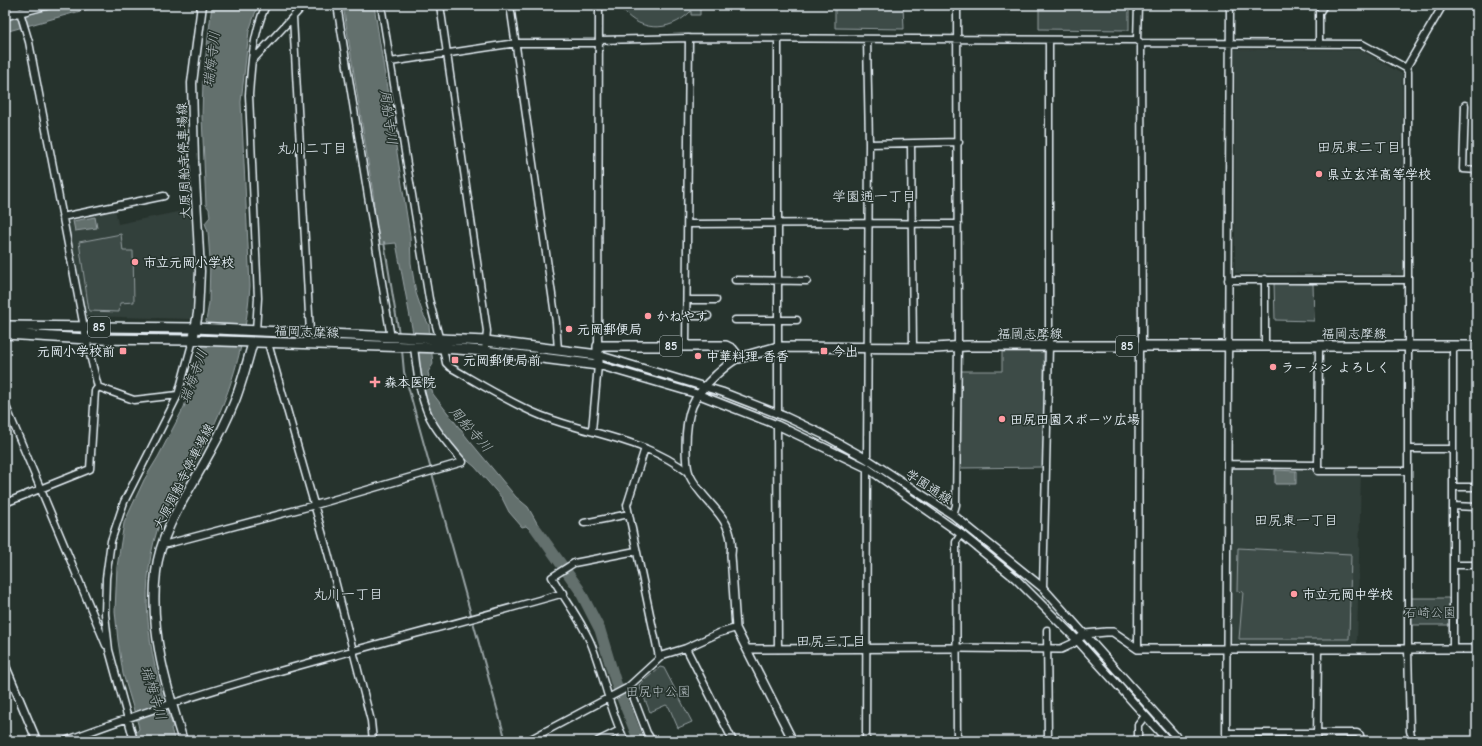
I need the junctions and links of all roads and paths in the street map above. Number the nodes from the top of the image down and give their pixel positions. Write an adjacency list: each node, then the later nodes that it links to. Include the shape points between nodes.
1 (10, 5): 16 (street)
2 (46, 5): 16 (street)
3 (202, 5): 60 (main road, 大原周船寺停車場線, via 192,83 200,271 198,313)
4 (266, 5): 30 (street, via 260,17)
5 (304, 5): 18 (street)
6 (337, 5): 67 (street)
7 (381, 5): 31 (street)
8 (440, 5): 29 (street)
9 (510, 5): 26 (street)
10 (599, 5): 24 (street)
11 (957, 5): 22 (street)
12 (1138, 5): 25 (street)
13 (1230, 5): 27 (street)
14 (1324, 5): 28 (street, via 1319,13)
15 (1443, 5): 32 (street)
16 (20, 12): 17 (street); 39 (street)
17 (5, 16)
18 (293, 17): 30 (street); 62 (street)
19 (689, 38): 20 (street); 24 (street); 43 (street)
20 (778, 39): 21 (street); 40 (street)
21 (868, 39): 22 (street); 35 (street)
22 (957, 39): 23 (street); 34 (street)
23 (1049, 40): 25 (street); 74 (street)
24 (599, 41): 26 (street); 87 (street)
25 (1139, 42): 27 (street); 75 (street)
26 (516, 43): 29 (street); 86 (street)
27 (1229, 44): 28 (street); 48 (street)
28 (1319, 44): 32 (street, via 1362,44)
29 (447, 54): 31 (street); 71 (street, via 487,331)
30 (251, 62): 61 (street, via 249,96 258,298)
31 (390, 62): 69 (street, via 429,299)
32 (1406, 68): 49 (street)
33 (1465, 105): 37 (street, via 1463,170)
34 (958, 142): 36 (street); 44 (street)
35 (869, 144): 36 (street); 41 (street)
36 (911, 144): 42 (street)
37 (1477, 170)
38 (164, 196): 39 (street)
39 (62, 217): 59 (street)
40 (778, 223): 41 (street); 43 (street); 47 (street)
41 (868, 223): 42 (street); 84 (street)
42 (913, 223): 44 (street); 85 (street)
43 (689, 224): 51 (street)
44 (958, 224): 73 (street)
45 (1265, 279): 48 (street); 49 (street); 77 (street)
46 (735, 280): 47 (street)
47 (777, 280): 50 (street); 56 (street)
48 (1228, 280): 76 (street)
49 (1407, 280): 79 (street)
50 (807, 281)
51 (687, 300): 52 (street); 53 (street)
52 (716, 300)
53 (687, 316): 54 (street); 72 (street)
54 (708, 316)
55 (735, 320): 56 (street)
56 (777, 320): 57 (street); 83 (street)
57 (797, 320)
58 (5, 326): 59 (main road, 福岡志摩線 / 85)
59 (84, 327): 60 (main road, 福岡志摩線 / 85); 64 (street)
60 (194, 328): 61 (main road, 福岡志摩線 / 85); 65 (main road, 大原周船寺停車場線)
61 (256, 331): 62 (main road, 福岡志摩線 / 85)
62 (310, 333): 67 (main road, 福岡志摩線 / 85); 70 (street)
63 (5, 334): 64 (main road, 福岡志摩線 / 85)
64 (87, 339): 65 (main road, 福岡志摩線 / 85); 91 (street)
65 (193, 340): 66 (main road, 福岡志摩線 / 85); 93 (street)
66 (253, 342): 68 (main road, 福岡志摩線 / 85); 118 (main road, 大原周船寺停車場線, via 234,402 209,455 167,530)
67 (392, 342): 69 (main road, 85); 70 (main road, 福岡志摩線 / 85); 82 (main road, 福岡志摩線 / 85)
68 (268, 343): 70 (main road, 福岡志摩線 / 85); 111 (street)
69 (440, 343): 71 (main road, 福岡志摩線 / 85); 82 (main road, 福岡志摩線 / 85); 97 (street, via 446,363 450,367 542,416)
70 (305, 344)
71 (485, 346): 86 (main road, 福岡志摩線 / 85); 89 (main road, 福岡志摩線 / 85)
72 (686, 346): 87 (main road, 福岡志摩線 / 85); 88 (main road, 福岡志摩線 / 85, via 726,346)
73 (958, 346): 74 (main road, 福岡志摩線 / 85); 85 (main road, 福岡志摩線 / 85); 115 (street, via 956,505)
74 (1049, 346): 75 (main road, 福岡志摩線 / 85); 122 (street)
75 (1140, 346): 76 (main road, 福岡志摩線 / 85); 132 (street)
76 (1228, 346): 77 (main road, 福岡志摩線 / 85); 102 (street)
77 (1265, 346): 78 (main road, 福岡志摩線 / 85)
78 (1319, 346): 79 (main road, 福岡志摩線 / 85); 103 (street)
79 (1407, 346): 80 (main road, 福岡志摩線 / 85); 99 (street)
80 (1453, 346): 81 (main road, 福岡志摩線 / 85); 100 (street)
81 (1477, 346)
82 (414, 347): 111 (street, via 428,414 463,462)
83 (778, 347): 84 (main road, 福岡志摩線 / 85); 88 (main road, 福岡志摩線 / 85); 95 (street)
84 (868, 347): 85 (main road, 福岡志摩線 / 85); 101 (street)
85 (913, 348)
86 (558, 350): 87 (main road, 福岡志摩線 / 85)
87 (598, 351): 89 (main road); 90 (street, 学園通線)
88 (739, 358): 90 (street)
89 (598, 365): 92 (street, 学園通線); 97 (street)
90 (703, 386): 92 (street); 95 (street, 学園通線)
91 (98, 387): 93 (street, via 134,400); 109 (street, via 90,469)
92 (697, 394): 96 (street, 学園通線); 106 (street, via 688,420 686,455)
93 (178, 395): 138 (street, via 124,502 111,542 105,614)
94 (5, 404): 109 (street)
95 (778, 414): 101 (street, 学園通線, via 822,434)
96 (777, 425): 104 (street, 学園通線); 141 (street)
97 (592, 431): 98 (street)
98 (645, 448): 106 (street, via 673,460); 114 (street, via 629,495)
99 (1408, 449): 100 (street); 105 (street)
100 (1453, 449): 107 (street)
101 (867, 459): 115 (street, 学園通線)
102 (1228, 464): 103 (street); 133 (street)
103 (1318, 465): 105 (street, via 1318,471)
104 (867, 468): 117 (street, 学園通線); 129 (street)
105 (1408, 471): 135 (street)
106 (689, 473): 124 (street, via 698,488 720,513 732,538)
107 (1453, 487): 108 (street); 112 (street)
108 (1477, 487)
109 (41, 489): 110 (street); 138 (street)
110 (5, 503)
111 (315, 504): 118 (street); 139 (street)
112 (1453, 506): 113 (street); 120 (street)
113 (1477, 507)
114 (629, 514): 116 (street); 119 (street)
115 (953, 515): 122 (street, 学園通線)
116 (584, 523)
117 (961, 534): 127 (street, 学園通線, via 1015,578); 130 (street, via 956,542)
118 (162, 545): 146 (main road, 大原周船寺停車場線, via 156,571 155,614 162,669)
119 (636, 551): 123 (street, via 574,562 552,577); 142 (street)
120 (1453, 565): 121 (street); 136 (street)
121 (1477, 565)
122 (1043, 588): 126 (street, 学園通線)
123 (564, 593): 139 (street); 145 (street, via 592,645)
124 (736, 628): 128 (street); 140 (street)
125 (1047, 630): 131 (street)
126 (1085, 634): 127 (street); 132 (street, via 1113,632); 169 (street, 学園通線)
127 (1077, 640): 131 (street, via 1060,649); 147 (street, 学園通線)
128 (686, 648): 142 (street); 162 (street)
129 (866, 648): 130 (street); 141 (street); 164 (street)
130 (957, 648): 131 (street); 165 (street)
131 (1047, 649): 166 (street)
132 (1138, 649): 133 (street)
133 (1228, 649): 134 (street); 150 (street)
134 (1318, 649): 135 (street); 152 (street)
135 (1408, 649): 136 (street); 174 (street, via 1410,731)
136 (1453, 649): 137 (street)
137 (1477, 649)
138 (109, 650): 148 (street)
139 (353, 650): 146 (street); 158 (street, via 371,721)
140 (748, 650): 141 (street); 163 (street)
141 (778, 650)
142 (659, 657): 144 (street)
143 (5, 666): 154 (street)
144 (628, 687): 145 (street); 161 (street)
145 (609, 697): 149 (street); 159 (street)
146 (172, 703): 148 (street); 157 (main road, 大原周船寺停車場線)
147 (1145, 716): 167 (street, via 1138,725); 168 (street, 学園通線)
148 (128, 717): 155 (street); 156 (street)
149 (620, 730): 153 (street); 160 (street)
150 (1226, 732): 151 (street); 170 (street)
151 (1270, 733): 152 (street); 171 (street)
152 (1317, 733): 172 (street); 173 (street, via 1357,733)
153 (601, 740)
154 (37, 741)
155 (64, 741)
156 (134, 741)
157 (183, 741)
158 (373, 741)
159 (528, 741)
160 (625, 741)
161 (652, 741)
162 (733, 741)
163 (793, 741)
164 (866, 741)
165 (957, 741)
166 (1048, 741)
167 (1138, 741)
168 (1168, 741)
169 (1180, 741)
170 (1226, 741)
171 (1270, 741)
172 (1317, 741)
173 (1361, 741)
174 (1413, 741)

